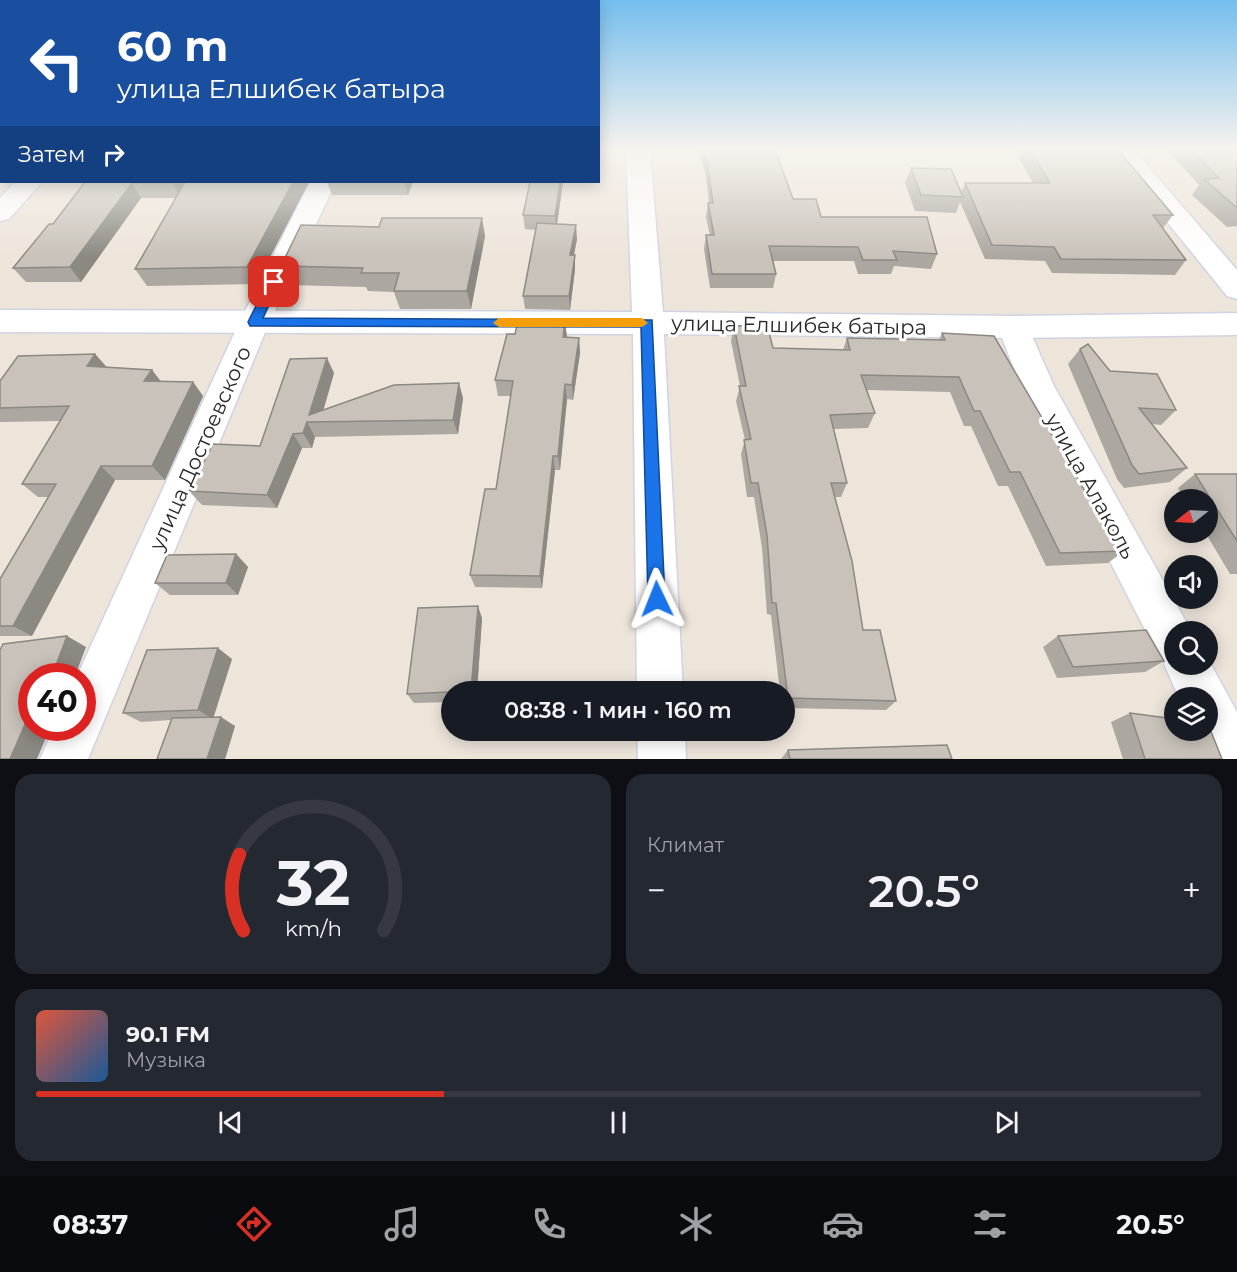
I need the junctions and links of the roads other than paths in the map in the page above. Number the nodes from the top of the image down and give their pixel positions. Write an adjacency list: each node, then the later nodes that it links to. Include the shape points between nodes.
1 (26, 185): 5 (street)
2 (321, 185): 8 (street, улица Достоевского)
3 (640, 185): 9 (street)
4 (1151, 185): 6 (street)
5 (0, 213)
6 (1237, 289)
7 (0, 321): 8 (street, улица Елшибек батыра)
8 (254, 322): 9 (street, улица Елшибек батыра); 14 (street, улица Достоевского)
9 (648, 323): 11 (street, улица Елшибек батыра); 13 (street)
10 (1237, 324): 11 (street, улица Елшибек батыра)
11 (1013, 327): 12 (street, улица Алаколь, via 1038,388)
12 (1164, 623)
13 (660, 681)
14 (96, 685)
15 (1218, 724): 20 (street)
16 (72, 741): 18 (street)
17 (661, 741): 19 (street)
18 (64, 759)
19 (662, 759)
20 (1236, 759)

